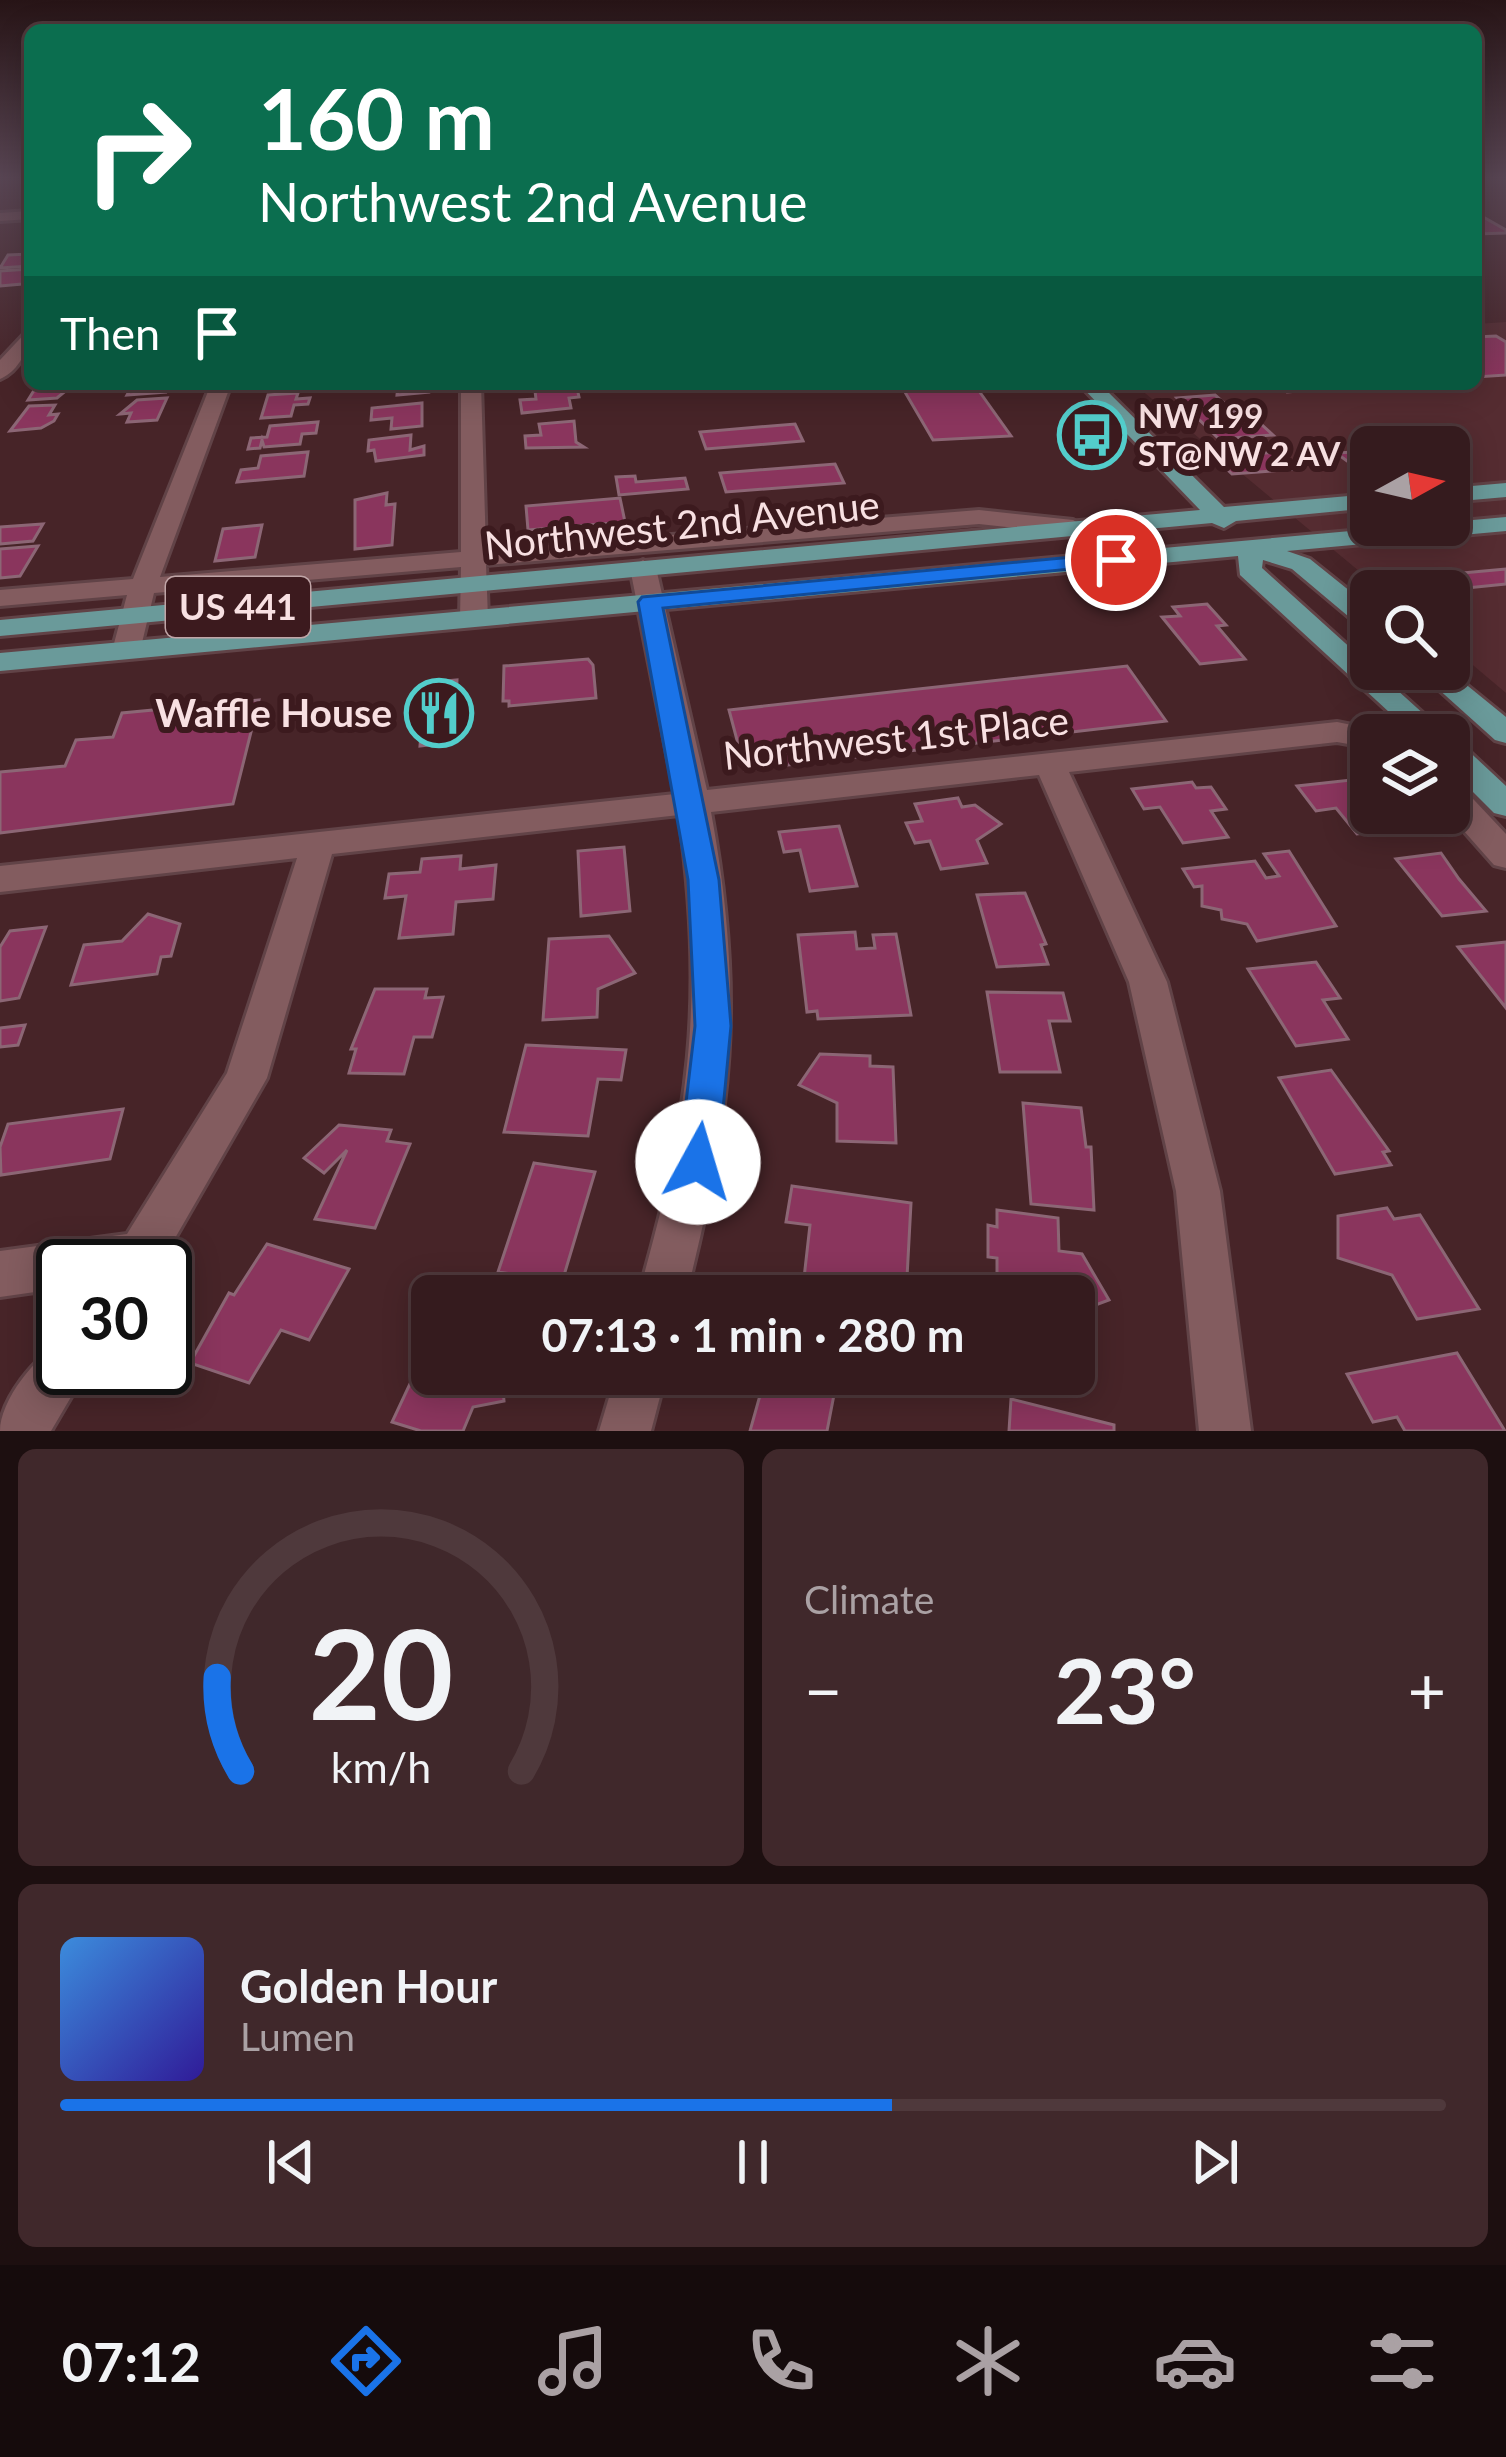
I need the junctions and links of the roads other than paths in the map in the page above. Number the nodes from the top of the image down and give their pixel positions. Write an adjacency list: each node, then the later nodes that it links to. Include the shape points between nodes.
1 (24, 341): 2 (street)
2 (0, 373)
3 (218, 390): 15 (street)
4 (471, 390): 13 (street)
5 (1095, 390): 9 (main road)
6 (1506, 490): 7 (main road)
7 (1470, 493)
8 (1350, 503): 9 (main road, Northwest 2nd Avenue / US 441)
9 (1217, 514): 11 (main road, Northwest 2nd Avenue / US 441); 12 (main road)
10 (1506, 524): 12 (main road, Northwest 2nd Avenue / US 441)
11 (1073, 527): 13 (street, via 979,517); 14 (main road, Northwest 2nd Avenue / US 441)
12 (1251, 548): 14 (main road, Northwest 2nd Avenue / US 441); 17 (main road, via 1301,564); 24 (main road, via 1249,570)
13 (476, 571): 14 (main road, Northwest 2nd Avenue / US 441); 15 (street); 18 (main road, Northwest 2nd Avenue / US 441); 19 (street)
14 (646, 585): 19 (main road, Northwest 2nd Avenue / US 441); 29 (street)
15 (144, 586): 16 (street); 18 (street)
16 (0, 598)
17 (1350, 604)
18 (132, 616): 20 (main road, Northwest 2nd Avenue / US 441); 21 (street)
19 (474, 619): 21 (main road, Northwest 2nd Avenue / US 441)
20 (0, 628)
21 (127, 651): 22 (main road, Northwest 2nd Avenue / US 441)
22 (0, 662)
23 (1455, 690): 25 (main road)
24 (1409, 714)
25 (1506, 733)
26 (1350, 734): 27 (street, Northwest 1st Place)
27 (1048, 762): 29 (street, Northwest 1st Place); 43 (street, via 1148,982 1198,1191)
28 (1470, 770): 30 (main road)
29 (692, 803): 32 (street, Northwest 1st Place); 38 (street, via 713,1026 698,1162)
30 (1506, 805)
31 (1470, 816): 33 (street)
32 (318, 844): 34 (street, Northwest 1st Place); 35 (street, via 246,1078)
33 (1506, 856)
34 (0, 879)
35 (150, 1239)
36 (36, 1270): 37 (street)
37 (0, 1274)
38 (668, 1275)
39 (45, 1395): 41 (street)
40 (635, 1395): 42 (street)
41 (20, 1431)
42 (625, 1431)
43 (1225, 1431)

